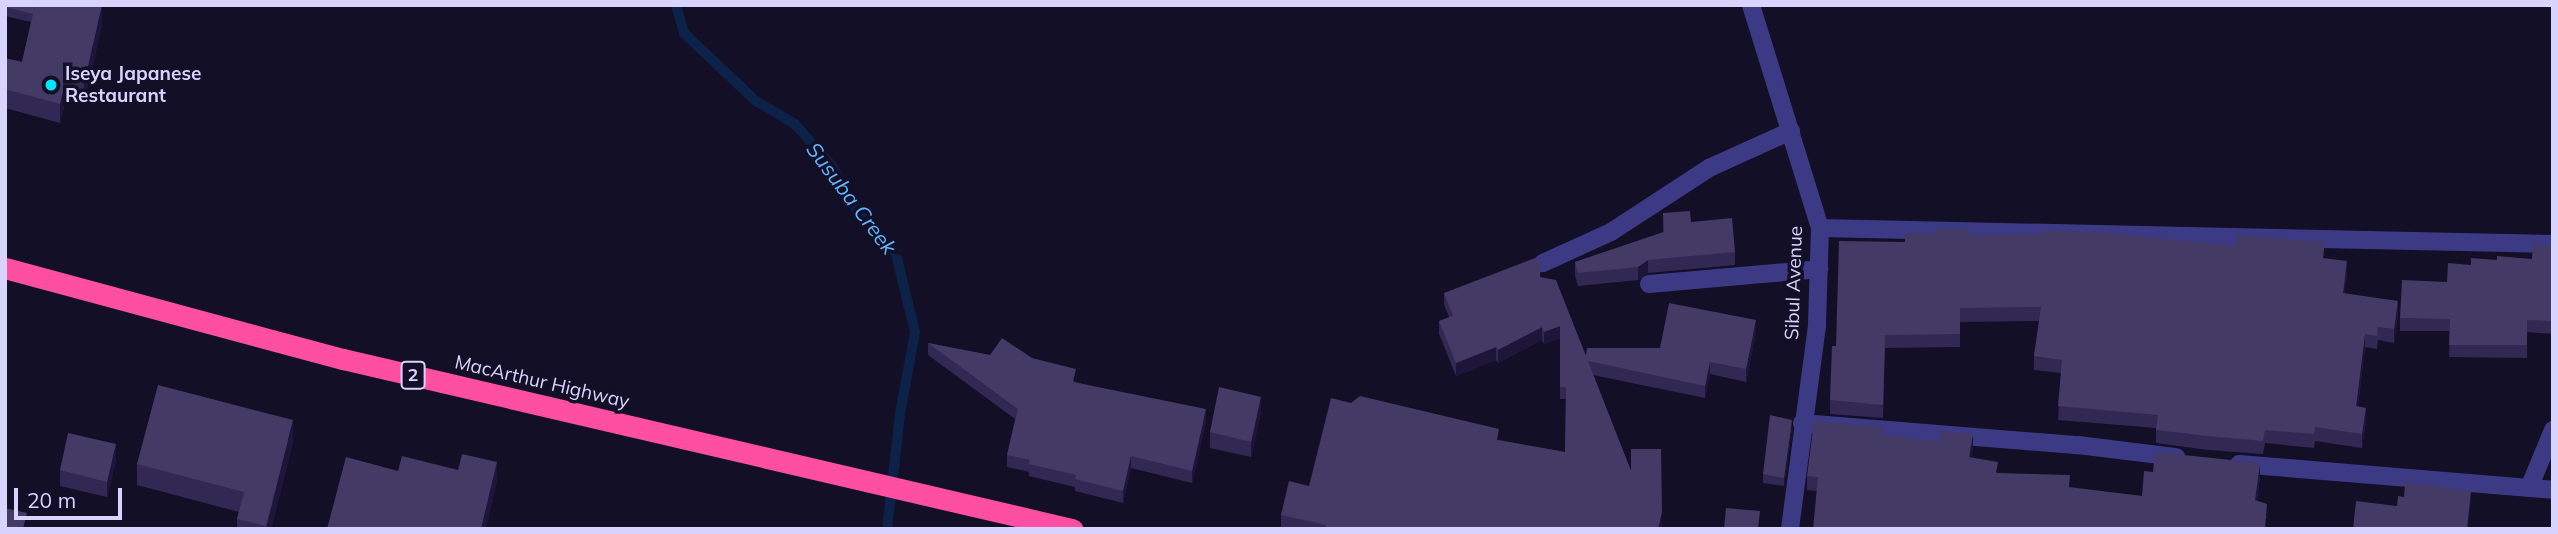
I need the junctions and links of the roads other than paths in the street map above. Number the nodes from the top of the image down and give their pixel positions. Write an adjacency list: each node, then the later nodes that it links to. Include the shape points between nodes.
1 (1751, 5): 2 (street, Sibul Avenue)
2 (1791, 131): 3 (street, Sibul Avenue); 5 (street, via 1709,168 1611,232)
3 (1820, 228): 4 (street); 7 (street, Sibul Avenue)
4 (2553, 244)
5 (1543, 263)
6 (5, 268): 15 (highway, MacArthur Highway / 2, via 343,359)
7 (1819, 269): 8 (street); 9 (street, Sibul Avenue, via 1817,326)
8 (1649, 284)
9 (1802, 423): 11 (street, via 2078,444); 16 (street, Sibul Avenue)
10 (2553, 430): 13 (street)
11 (2194, 460)
12 (2221, 462): 13 (street)
13 (2529, 488): 14 (street)
14 (2553, 490)
15 (1072, 529)
16 (1790, 529)

